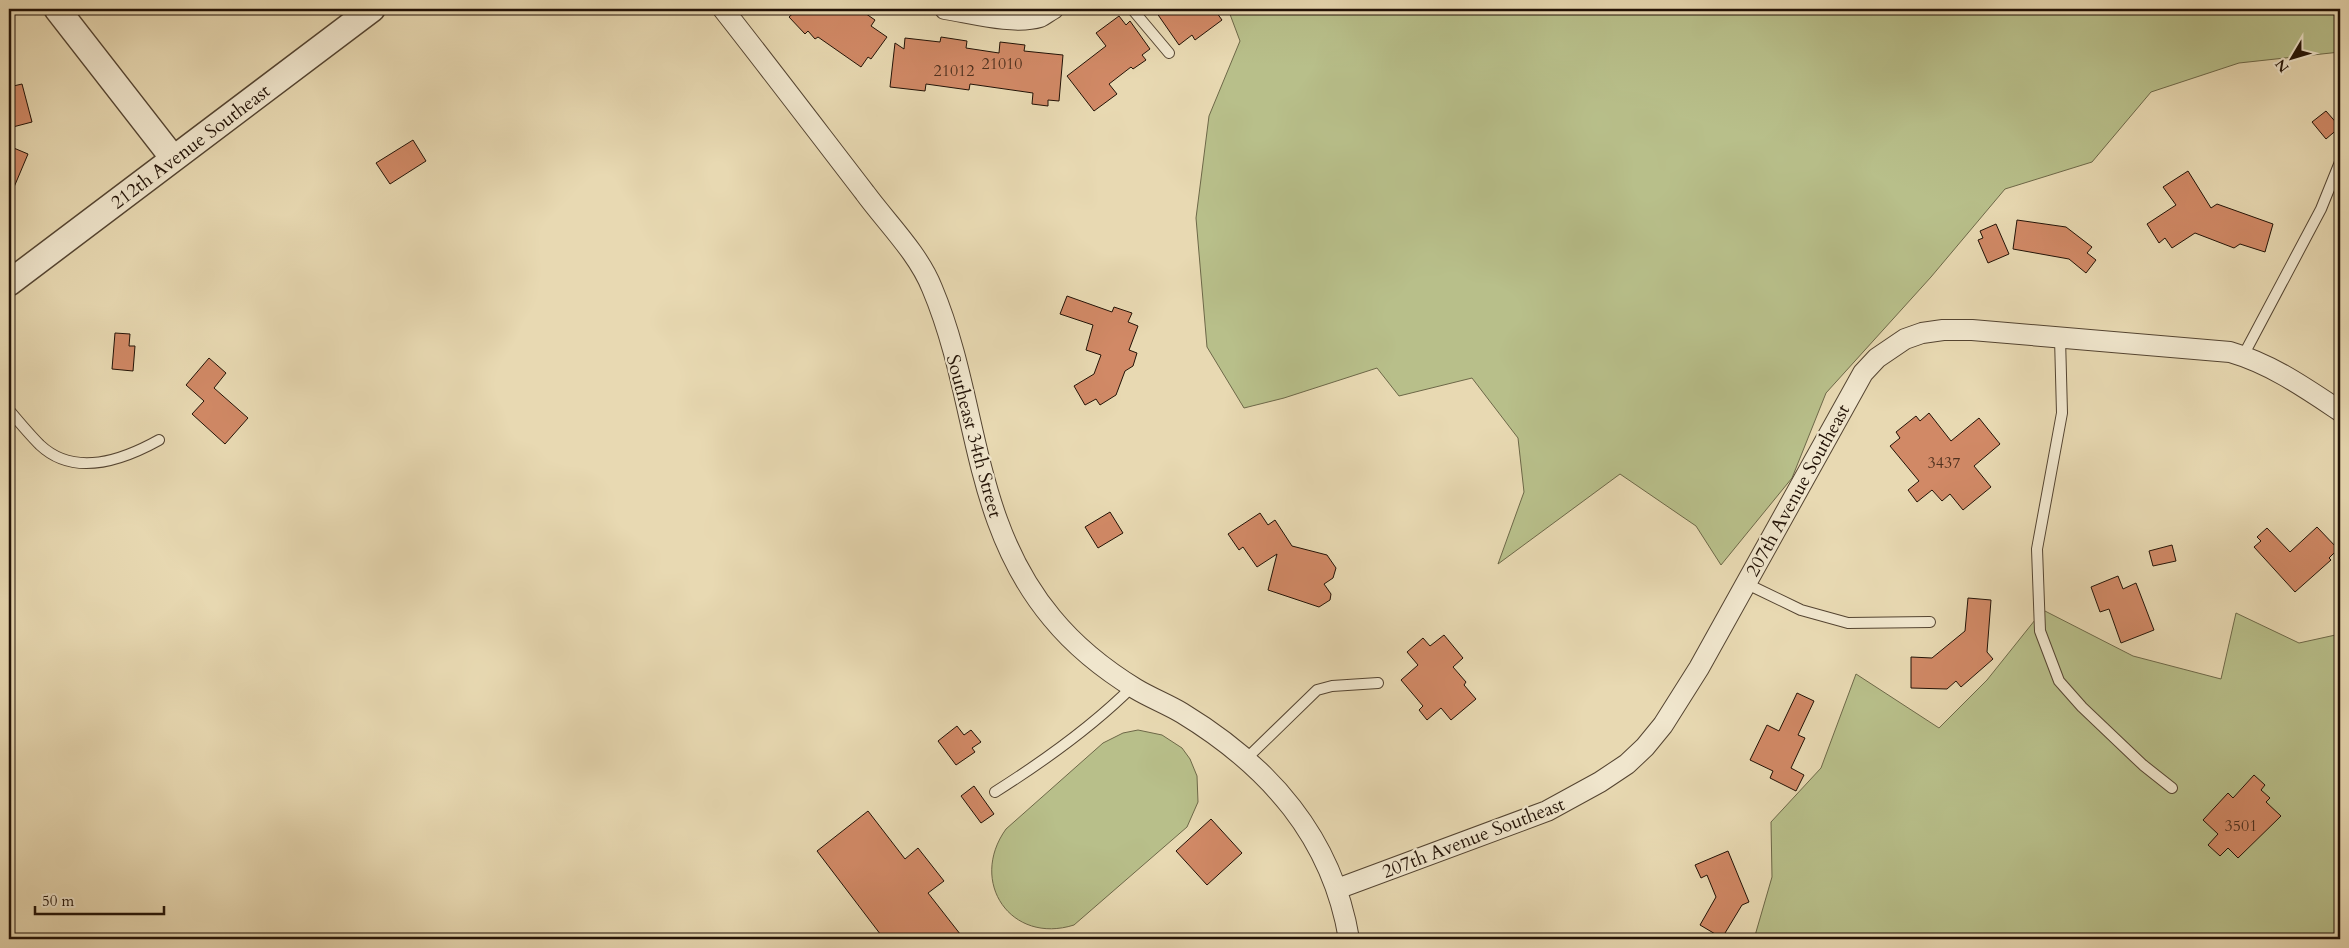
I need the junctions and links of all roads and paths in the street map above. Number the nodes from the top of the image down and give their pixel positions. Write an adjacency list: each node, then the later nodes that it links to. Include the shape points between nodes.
1 (58, 9): 8 (street)
2 (372, 9): 8 (street, 212th Avenue Southeast)
3 (723, 9): 19 (street, Southeast 34th Street, via 931,284 942,313 995,519 1034,596 1078,645)
4 (945, 9): 5 (street, via 1024,18 1040,17)
5 (1053, 9)
6 (1132, 9): 7 (lane)
7 (1169, 53)
8 (173, 158): 10 (street, 212th Avenue Southeast)
9 (2340, 162): 12 (lane, via 2321,209)
10 (9, 283)
11 (2060, 338): 12 (street, 207th Avenue Southeast, via 2214,350); 16 (street, 207th Avenue Southeast, via 1943,330 1905,339 1877,358 1863,373); 21 (lane, via 2062,413 2037,549 2040,632 2059,681 2143,765)
12 (2243, 356): 14 (street, 207th Avenue Southeast, via 2285,375)
13 (9, 410): 15 (lane, via 41,446 67,462 95,464 132,455)
14 (2340, 410)
15 (159, 440)
16 (1745, 583): 17 (lane, via 1801,610 1848,622); 23 (street, 207th Avenue Southeast, via 1699,668 1663,725 1626,764 1569,801 1547,811)
17 (1930, 622)
18 (1378, 683): 20 (lane, via 1317,690)
19 (1133, 686): 20 (street, Southeast 34th Street, via 1218,736); 22 (lane, via 1108,712)
20 (1247, 758): 23 (street, Southeast 34th Street, via 1302,821)
21 (2172, 788)
22 (995, 792)
23 (1337, 889): 24 (street, Southeast 34th Street)
24 (1349, 939)

